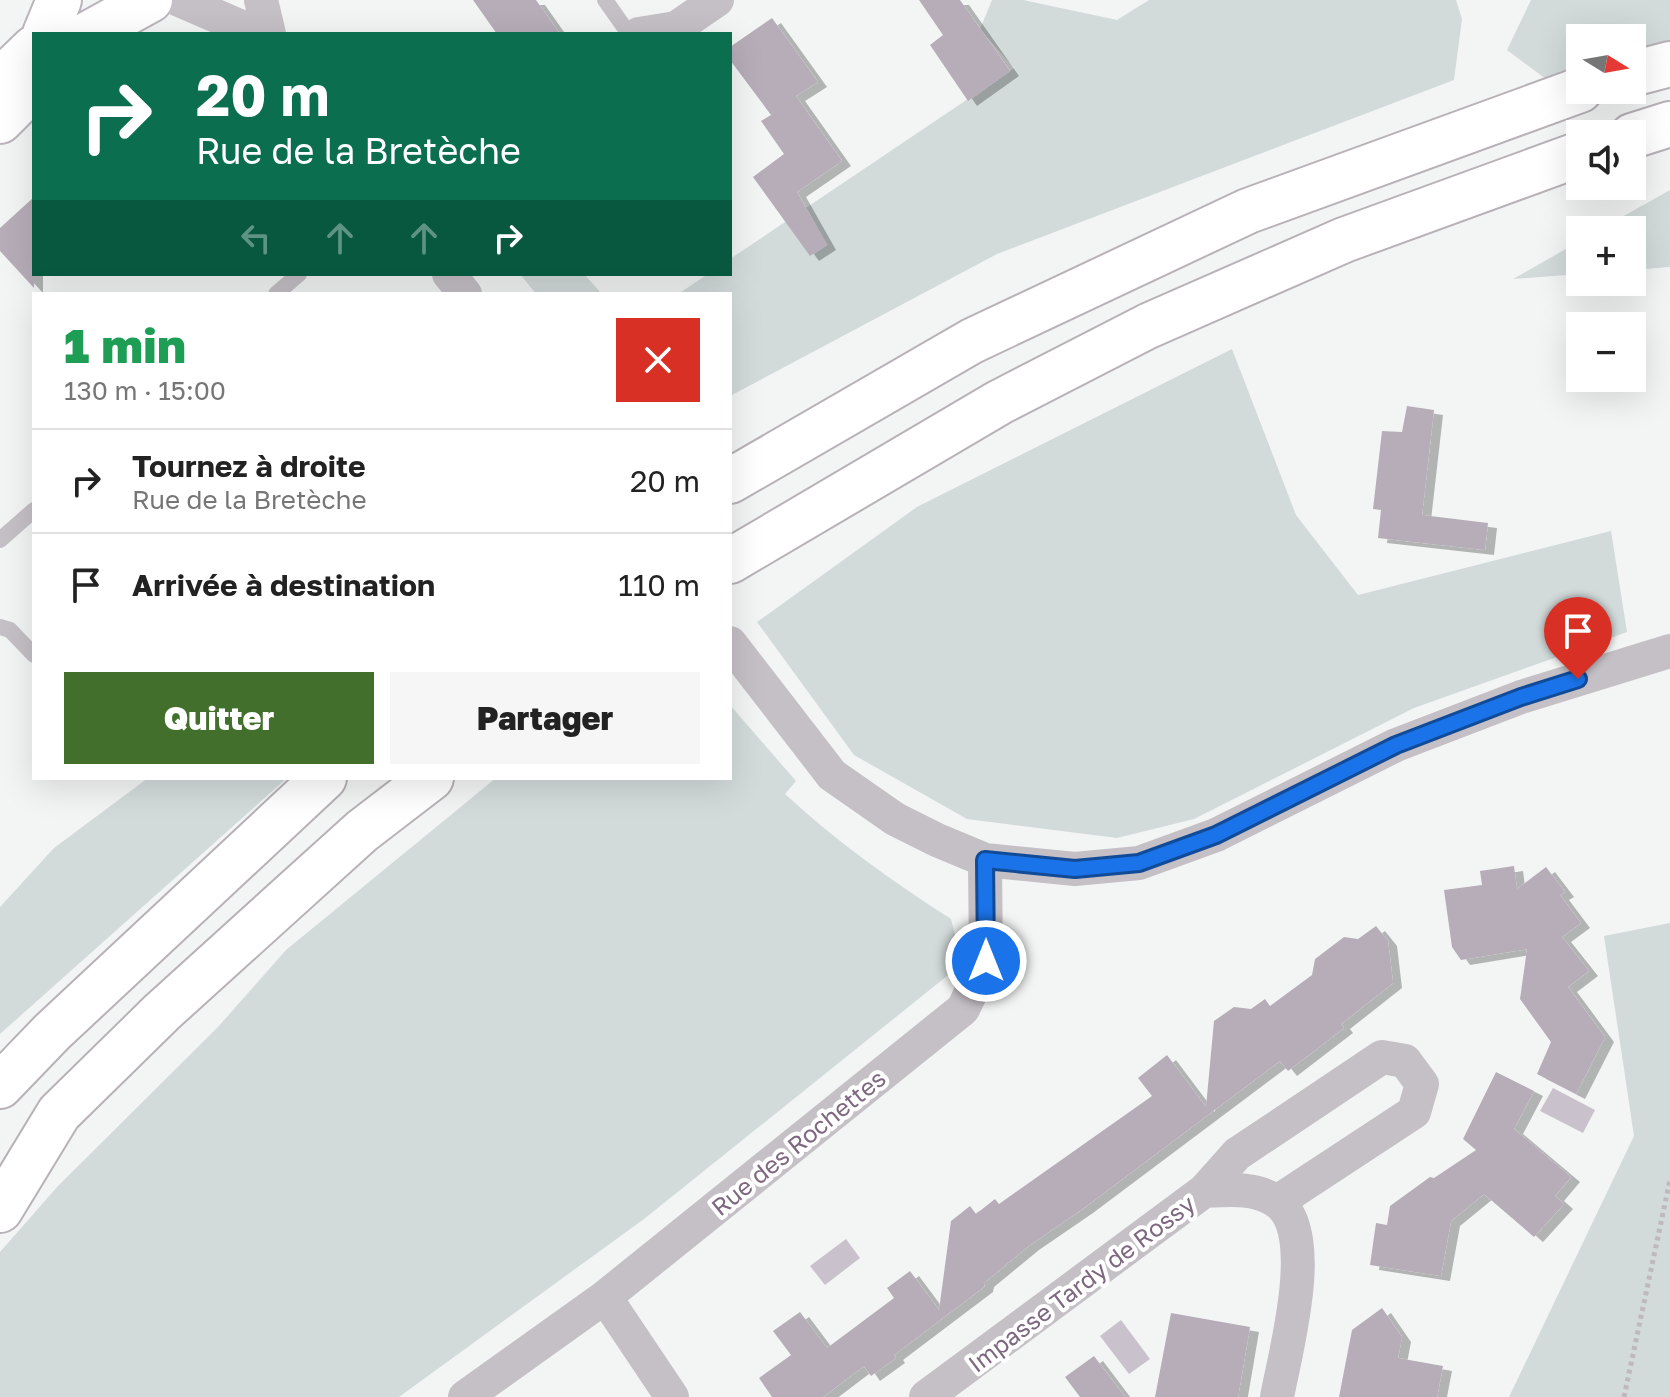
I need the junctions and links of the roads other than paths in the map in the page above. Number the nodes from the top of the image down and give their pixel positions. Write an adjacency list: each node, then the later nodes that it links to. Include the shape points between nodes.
1 (59, 0): 7 (main road)
2 (150, 0): 8 (main road)
3 (179, 0): 9 (street)
4 (261, 0): 10 (street)
5 (605, 0): 11 (lane)
6 (717, 0): 12 (street, via 676,28)
7 (46, 32)
8 (92, 32)
9 (253, 32)
10 (269, 32)
11 (628, 32)
12 (651, 32)
13 (32, 50): 16 (main road)
14 (1670, 64): 15 (main road)
15 (1646, 70)
16 (0, 81)
17 (32, 89): 19 (main road)
18 (1566, 95): 27 (main road, via 1248,211 972,341)
19 (0, 121)
20 (1670, 124): 21 (main road)
21 (1646, 132)
22 (1566, 159): 30 (main road, via 1344,240 1148,326 1000,402)
23 (297, 276): 25 (lane)
24 (451, 276): 26 (street)
25 (278, 292)
26 (463, 292)
27 (732, 480)
28 (32, 512): 29 (lane)
29 (0, 540)
30 (732, 560)
31 (0, 627): 34 (lane)
32 (732, 646): 37 (street, via 832,775 895,819)
33 (1670, 651): 37 (street, via 1521,697 1396,745 1216,835 1139,863 1075,869)
34 (32, 653)
35 (322, 780): 38 (main road)
36 (428, 780): 39 (main road, via 362,831)
37 (985, 860): 44 (street, Rue des Rochettes, via 986,961 963,1009)
38 (0, 1086)
39 (59, 1113): 40 (main road); 43 (main road)
40 (0, 1178)
41 (1204, 1191): 42 (street, Impasse Tardy de Rossy, via 1246,1190); 42 (street, via 1237,1154 1382,1057 1405,1061 1422,1084 1414,1112); 47 (street, Impasse Tardy de Rossy)
42 (1277, 1202): 48 (street, via 1293,1223 1299,1252)
43 (0, 1210)
44 (605, 1297): 45 (street, Rue des Rochettes); 46 (street)
45 (465, 1397)
46 (672, 1397)
47 (926, 1397)
48 (1277, 1397)

